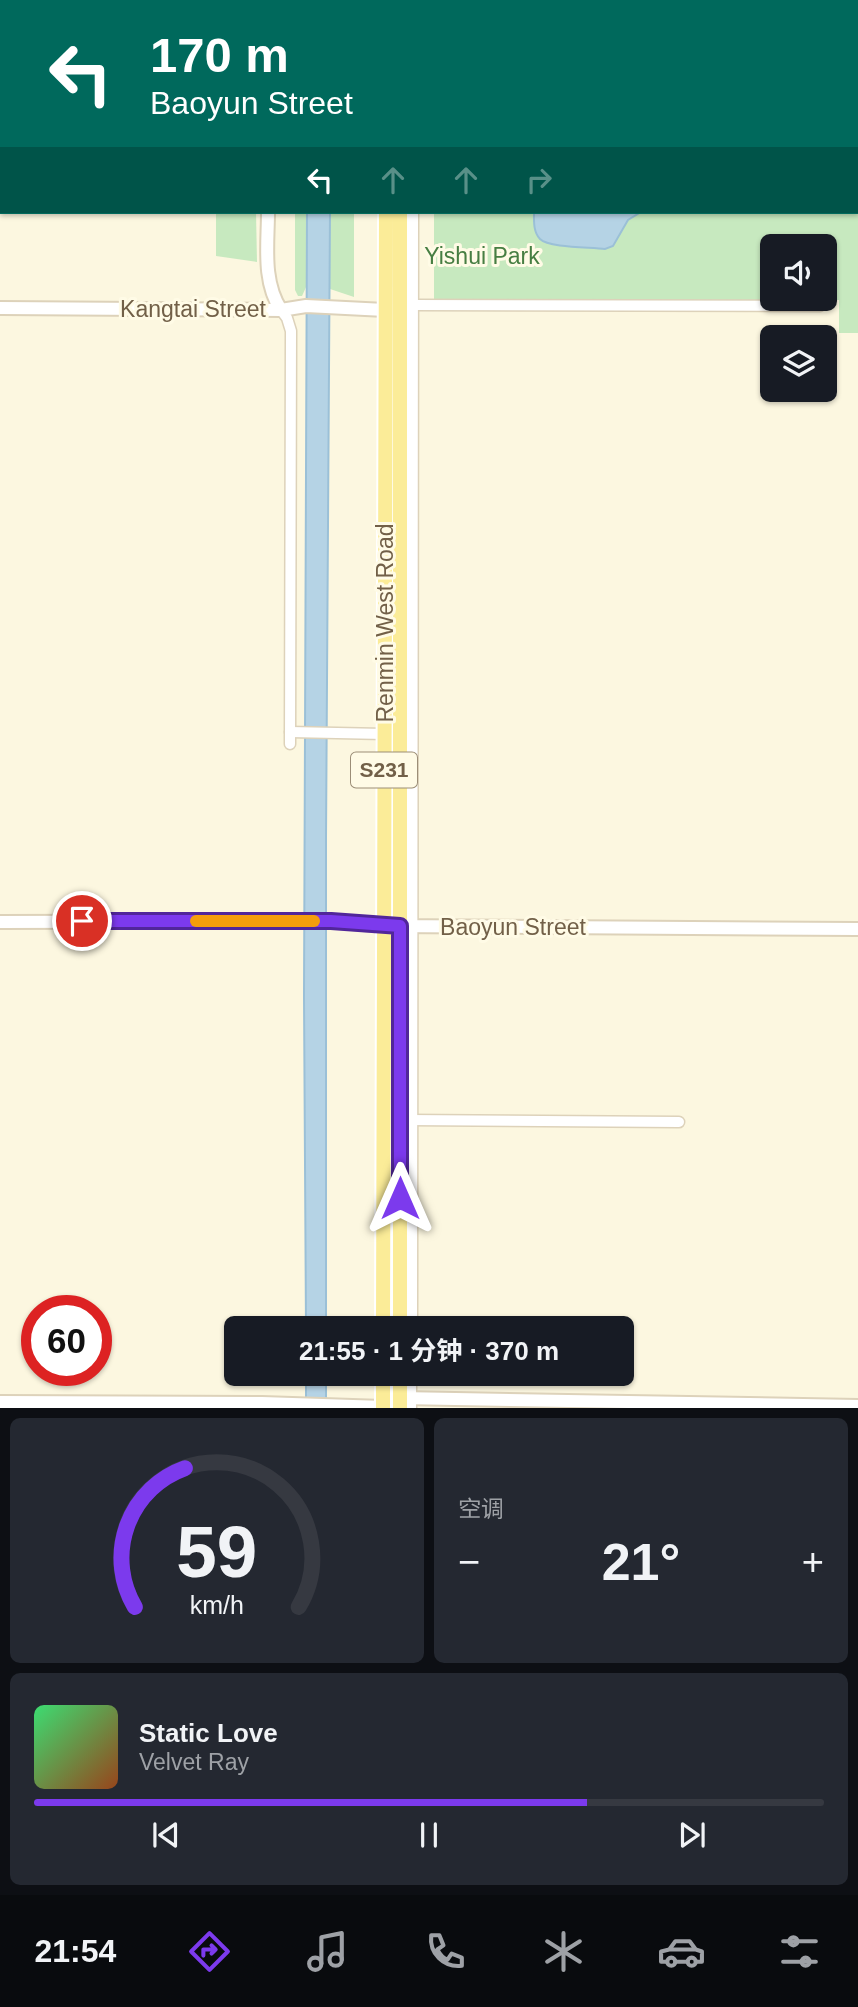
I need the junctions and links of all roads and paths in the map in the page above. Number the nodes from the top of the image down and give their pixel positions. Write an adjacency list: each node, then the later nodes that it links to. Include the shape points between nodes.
1 (268, 214): 8 (street, via 270,292)
2 (386, 214): 9 (main road, Renmin West Road / S231)
3 (400, 214): 15 (main road, Renmin West Road / S231)
4 (413, 214): 5 (street)
5 (413, 305): 6 (street); 15 (street)
6 (760, 306)
7 (0, 308): 8 (street, Kangtai Street)
8 (281, 310): 9 (street, Kangtai Street, via 306,306); 10 (street, via 292,331)
9 (385, 310): 11 (main road, Renmin West Road / S231)
10 (295, 733): 11 (street); 12 (street)
11 (384, 734): 14 (main road, Renmin West Road / S231)
12 (290, 744)
13 (0, 922): 14 (street, Baoyun Street, via 331,921)
14 (384, 926): 15 (street, Baoyun Street); 19 (main road, Renmin West Road / S231)
15 (405, 926): 16 (street, Baoyun Street); 17 (main road, Renmin West Road / S231)
16 (858, 929)
17 (406, 1120): 18 (street); 20 (main road, Renmin West Road / S231); 21 (street)
18 (679, 1122)
19 (383, 1316)
20 (400, 1316)
21 (412, 1316)
22 (383, 1386): 29 (main road)
23 (402, 1386): 26 (main road)
24 (409, 1386): 26 (street)
25 (0, 1402): 28 (street)
26 (405, 1404): 27 (street)
27 (858, 1406)
28 (298, 1407): 29 (street)
29 (383, 1408)

